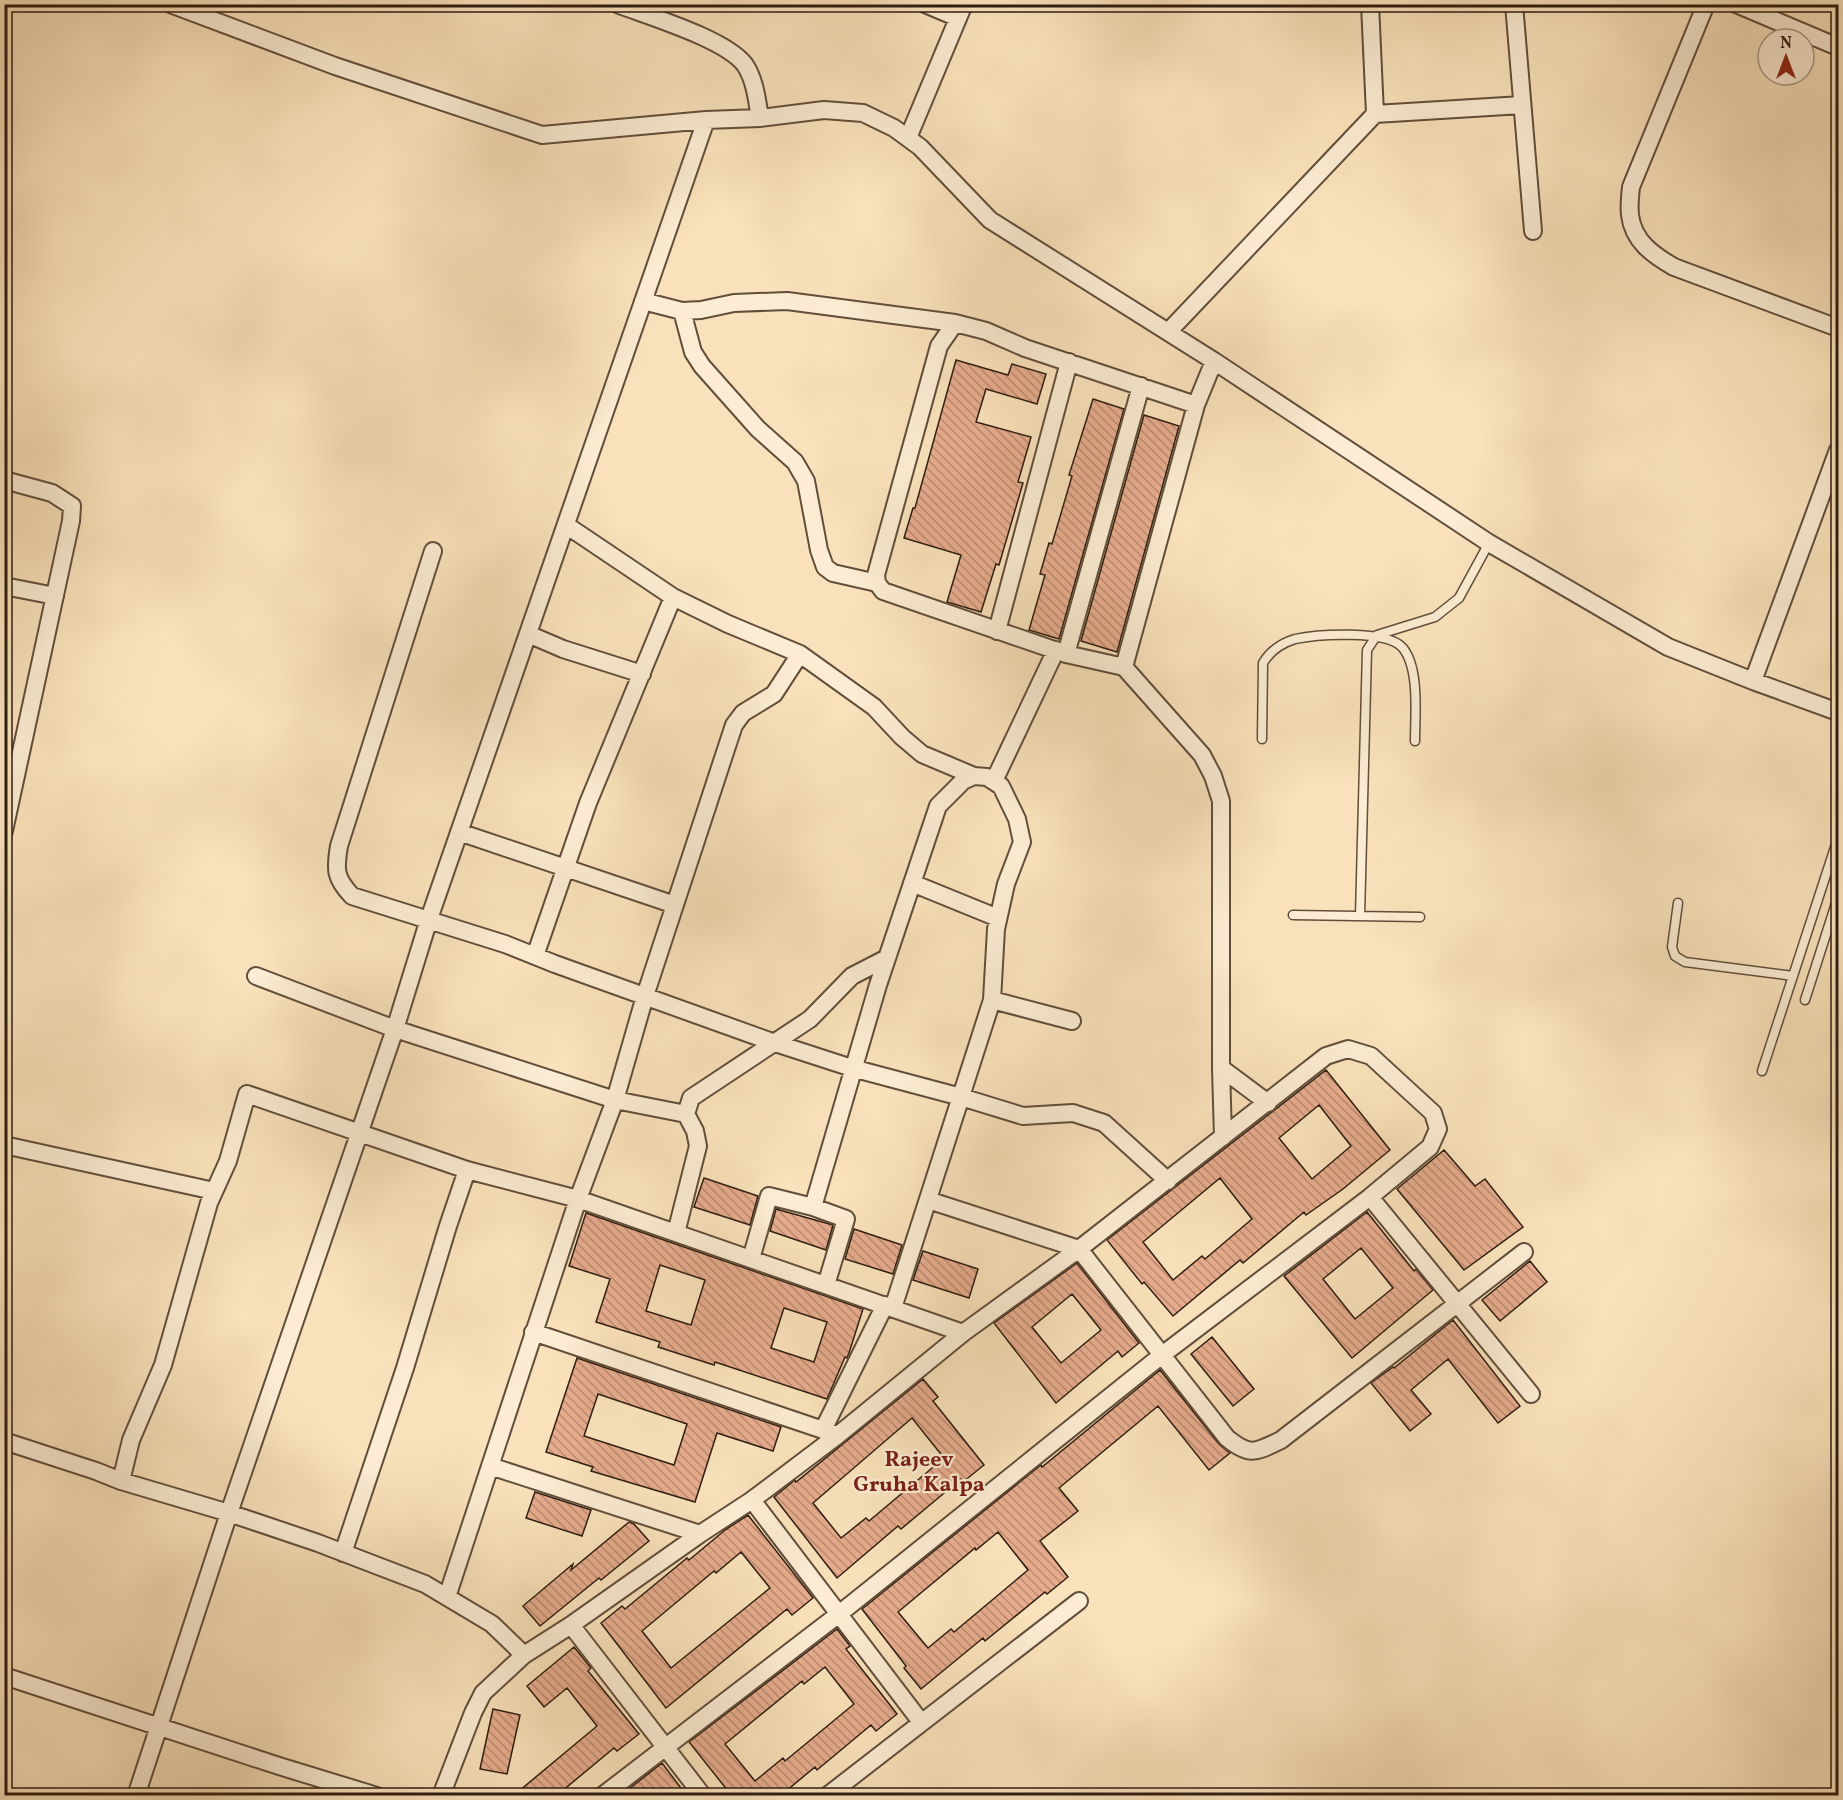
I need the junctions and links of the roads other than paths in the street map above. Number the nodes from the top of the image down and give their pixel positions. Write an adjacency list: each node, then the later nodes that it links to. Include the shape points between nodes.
1 (170, 4): 13 (street, via 335,66 542,135)
2 (616, 4): 12 (street, via 715,42 744,63 753,80)
3 (925, 4): 8 (street)
4 (1370, 4): 11 (street)
5 (1514, 4): 10 (street)
6 (1706, 4): 19 (street, via 1631,187 1630,216 1638,238 1652,254 1674,267)
7 (1736, 4): 9 (street)
8 (961, 11): 14 (street)
9 (1839, 47)
10 (1522, 105): 11 (street); 15 (street)
11 (1375, 114): 20 (street)
12 (760, 118): 13 (street); 14 (street, via 824,110 863,113)
13 (706, 120): 16 (street)
14 (908, 138): 20 (street, via 990,220)
15 (1533, 231)
16 (644, 301): 17 (street); 27 (street)
17 (682, 311): 18 (street, via 787,301); 30 (street, via 693,352 702,366 758,429 795,462 806,481 825,567 834,573)
18 (955, 323): 22 (street); 30 (street, via 939,346)
19 (1839, 328)
20 (1168, 332): 21 (street)
21 (1214, 361): 24 (street); 28 (street)
22 (1069, 362): 23 (street); 34 (street)
23 (1141, 386): 24 (street); 37 (street)
24 (1196, 405): 39 (street)
25 (1837, 461): 41 (street)
26 (4, 480): 32 (street, via 52,493 72,506)
27 (566, 525): 33 (street); 35 (street)
28 (1489, 543): 36 (lane, via 1460,598 1435,617); 41 (street, via 1668,647)
29 (434, 551): 59 (street, via 335,868 352,896)
30 (877, 583): 34 (street, via 883,591)
31 (4, 586): 32 (street)
32 (55, 596): 47 (street)
33 (674, 597): 38 (street); 40 (street)
34 (997, 631): 37 (street)
35 (528, 634): 40 (street); 48 (street)
36 (1377, 635): 43 (lane, via 1294,640 1269,652 1263,663); 44 (lane, via 1402,647 1413,668); 56 (lane, via 1367,650)
37 (1061, 652): 39 (street); 46 (street)
38 (800, 654): 45 (street, via 874,707 922,754); 54 (street, via 774,694 743,713 734,725)
39 (1124, 667): 71 (street, via 1202,754 1221,801)
40 (642, 674): 50 (street)
41 (1753, 681): 42 (street)
42 (1839, 712)
43 (1262, 739)
44 (1415, 741)
45 (974, 776): 46 (street); 51 (street, via 963,781 938,806)
46 (994, 781): 58 (street, via 1001,786 1017,819 1022,842)
47 (4, 831)
48 (459, 832): 50 (street); 59 (street)
49 (1839, 838): 63 (lane)
50 (565, 869): 54 (street); 60 (street)
51 (912, 883): 58 (street); 61 (street)
52 (1839, 897): 65 (lane)
53 (1678, 903): 63 (lane, via 1672,947 1675,956 1685,962)
54 (675, 905): 64 (street)
55 (1293, 915): 56 (lane)
56 (1360, 916): 57 (lane)
57 (1420, 917)
58 (998, 918): 66 (street)
59 (429, 919): 60 (street); 68 (street)
60 (535, 956): 64 (street)
61 (887, 958): 69 (street, via 852,976 810,1019); 70 (street)
62 (256, 976): 68 (street)
63 (1793, 976): 72 (lane)
64 (645, 996): 69 (street); 74 (street)
65 (1805, 999)
66 (992, 1000): 67 (street); 73 (street)
67 (1072, 1021)
68 (395, 1029): 74 (street); 77 (street)
69 (775, 1043): 70 (street); 76 (street, via 691,1098)
70 (852, 1068): 73 (street); 86 (street)
71 (1221, 1068): 75 (street); 78 (street)
72 (1762, 1071)
73 (961, 1097): 81 (street, via 1023,1116 1073,1113 1104,1123); 85 (street)
74 (615, 1100): 76 (street); 84 (street)
75 (1268, 1103): 78 (street); 83 (street, via 1326,1056 1348,1049 1371,1056 1433,1113 1438,1130 1430,1147)
76 (686, 1114): 87 (street, via 698,1146)
77 (359, 1134): 80 (street); 82 (street, via 247,1094 228,1161); 103 (street)
78 (1223, 1137): 81 (street)
79 (4, 1145): 82 (street)
80 (467, 1170): 84 (street); 105 (street)
81 (1168, 1181): 88 (street)
82 (214, 1191): 101 (street, via 163,1365 130,1440)
83 (1370, 1197): 92 (street); 96 (street)
84 (578, 1199): 87 (street); 94 (street)
85 (928, 1200): 88 (street); 93 (street)
86 (813, 1207): 90 (street, via 770,1196); 91 (street, via 846,1219)
87 (676, 1233): 90 (street)
88 (1079, 1249): 95 (street); 96 (street)
89 (1524, 1252): 92 (street)
90 (751, 1259): 91 (street)
91 (826, 1285): 93 (street)
92 (1455, 1304): 96 (street, via 1281,1440 1258,1450 1242,1449 1227,1438); 97 (street)
93 (889, 1306): 95 (street); 98 (street)
94 (533, 1332): 98 (street); 100 (street)
95 (963, 1333): 98 (street)
96 (1162, 1355): 108 (street)
97 (1531, 1394)
98 (830, 1433): 102 (street)
99 (4, 1441): 101 (street)
100 (490, 1466): 104 (street); 106 (street)
101 (121, 1481): 103 (street)
102 (752, 1500): 104 (street); 108 (street)
103 (229, 1513): 105 (street); 113 (street)
104 (700, 1534): 109 (street)
105 (343, 1553): 106 (street, via 425,1584)
106 (447, 1597): 110 (street, via 492,1624)
107 (1079, 1600): 112 (street)
108 (839, 1614): 112 (street); 114 (street)
109 (571, 1625): 110 (street); 114 (street)
110 (524, 1655): 117 (street, via 483,1694)
111 (4, 1676): 113 (street)
112 (921, 1722): 120 (street)
113 (158, 1726): 115 (street); 116 (street)
114 (666, 1747): 118 (street); 119 (street)
115 (136, 1796)
116 (377, 1796)
117 (441, 1796)
118 (602, 1796)
119 (703, 1796)
120 (827, 1796)

